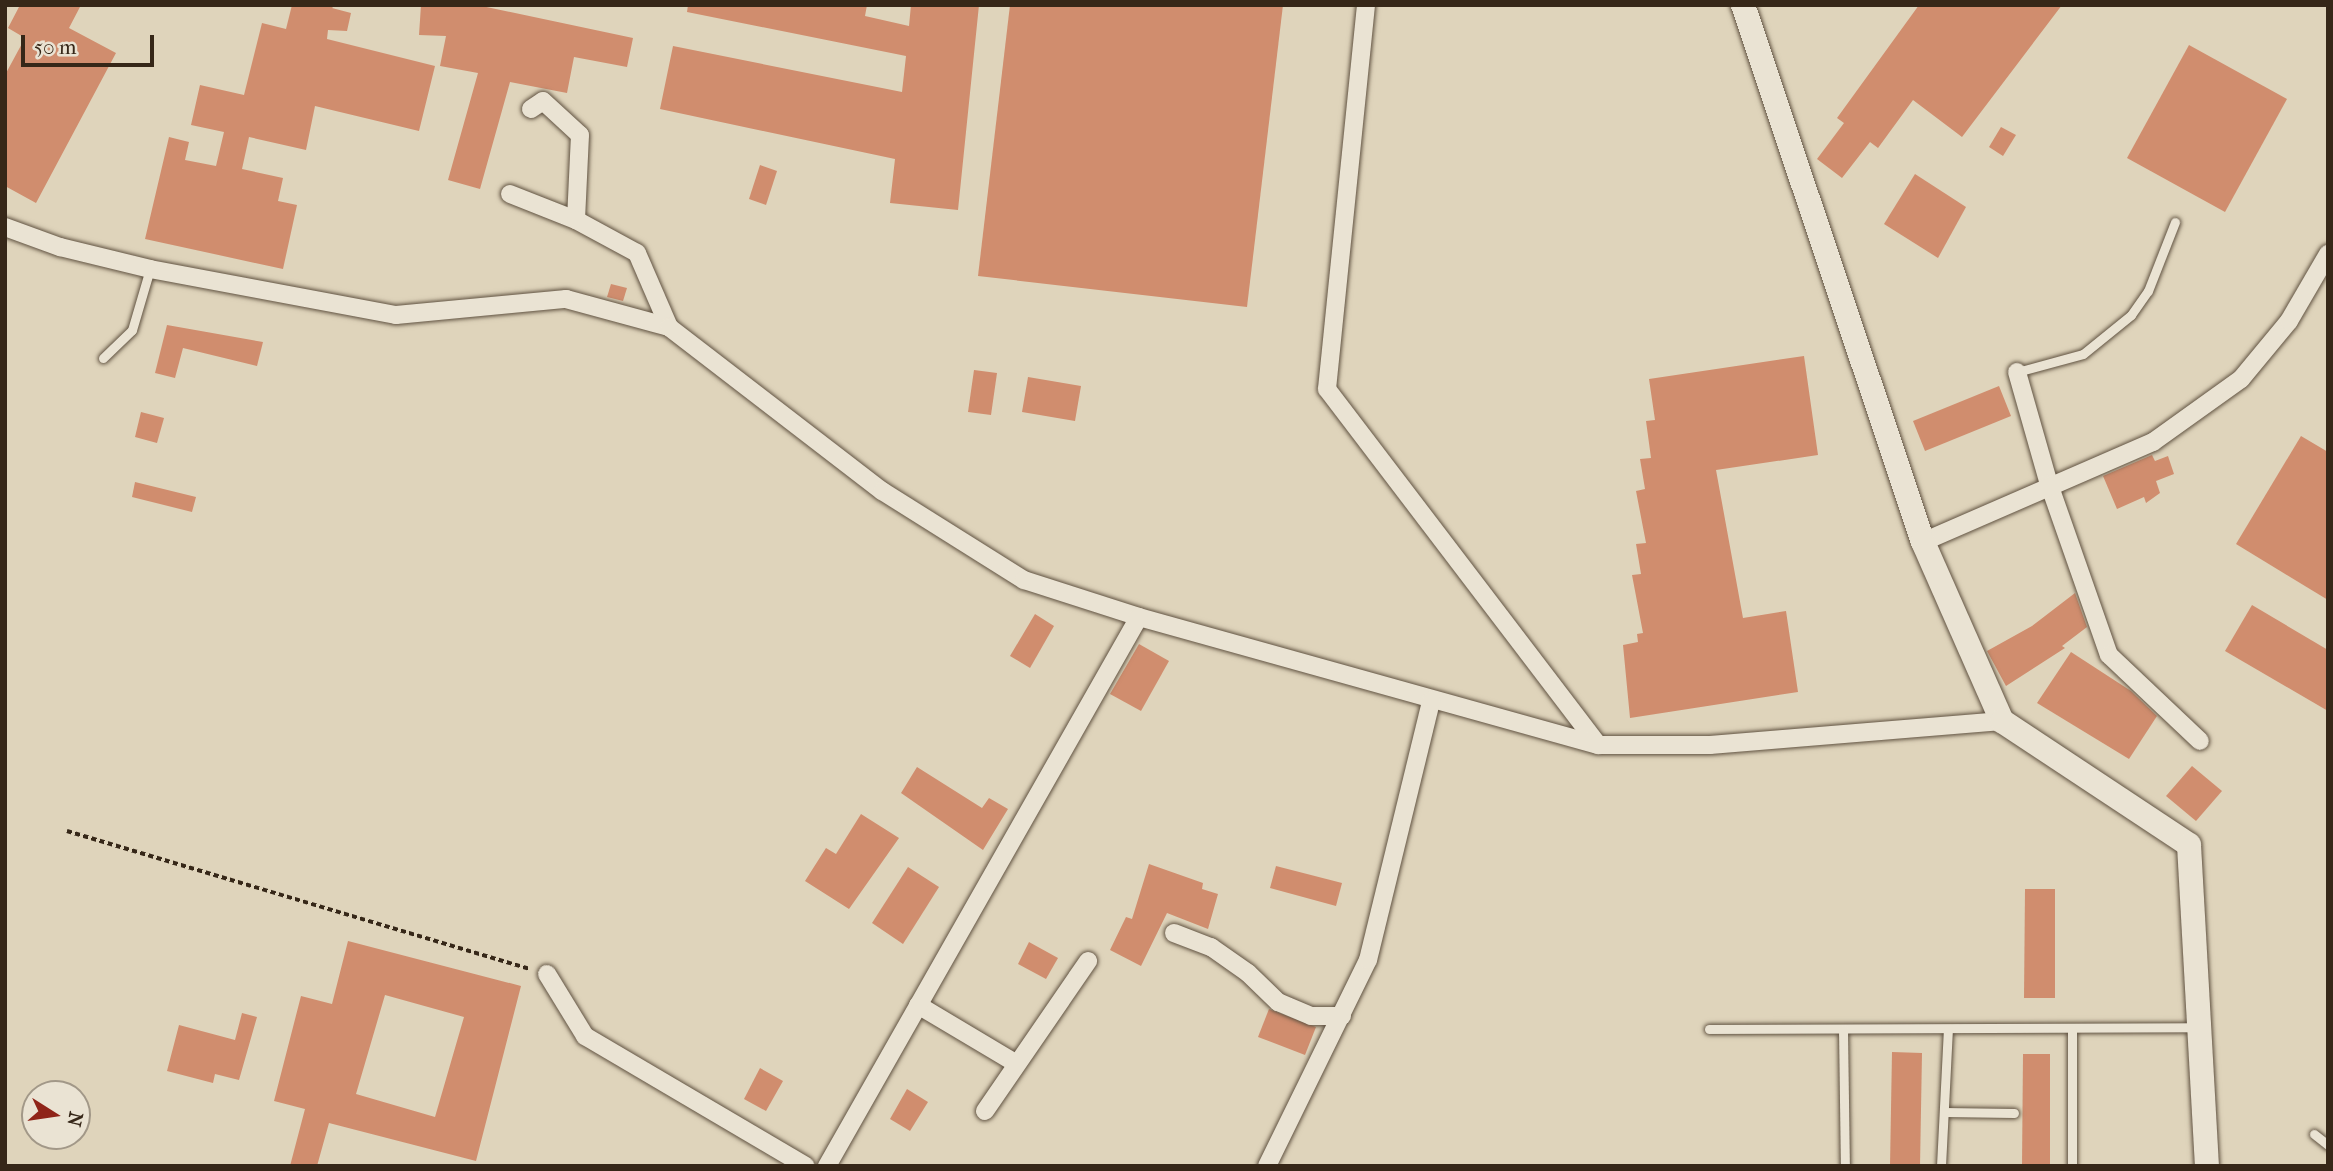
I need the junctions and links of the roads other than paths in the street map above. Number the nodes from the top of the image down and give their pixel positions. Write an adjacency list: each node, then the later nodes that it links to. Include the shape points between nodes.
1 (1366, 5): 19 (street, via 1327,389)
2 (1743, 5): 14 (main road)
3 (531, 109): 5 (street, via 543,102 580,135)
4 (510, 194): 5 (street)
5 (576, 220): 10 (street, via 637,253)
6 (2175, 222): 12 (lane, via 2148,291 2131,315 2083,354)
7 (5, 227): 9 (street, via 60,247)
8 (2328, 254): 13 (street, via 2289,321 2241,379 2153,442)
9 (150, 269): 10 (street, via 396,315 566,299); 11 (lane, via 132,330)
10 (669, 327): 15 (street, via 882,491 1012,572)
11 (103, 358)
12 (2017, 372): 13 (street)
13 (2049, 484): 14 (street); 18 (street, via 2109,655)
14 (1923, 542): 17 (main road)
15 (1139, 617): 16 (street); 23 (street)
16 (1431, 701): 19 (street); 24 (street, via 1368,960)
17 (2002, 721): 19 (street, via 1710,745); 25 (main road, via 2189,845)
18 (2200, 741)
19 (1598, 745)
20 (1174, 933): 24 (street, via 1211,947 1278,1002 1311,1016)
21 (1088, 961): 30 (street)
22 (547, 974): 36 (street, via 585,1036)
23 (918, 1005): 30 (street); 37 (street)
24 (1342, 1016): 38 (street)
25 (2197, 1027): 28 (lane); 42 (main road)
26 (1843, 1029): 27 (lane); 29 (lane); 39 (lane)
27 (1948, 1029): 28 (lane); 32 (lane)
28 (2072, 1029): 41 (lane)
29 (1709, 1030)
30 (1017, 1064): 31 (street)
31 (985, 1111)
32 (1944, 1112): 33 (lane); 40 (lane)
33 (2014, 1113)
34 (2314, 1135): 35 (lane)
35 (2328, 1145)
36 (806, 1166)
37 (827, 1166)
38 (1267, 1166)
39 (1844, 1166)
40 (1941, 1166)
41 (2072, 1166)
42 (2207, 1166)

